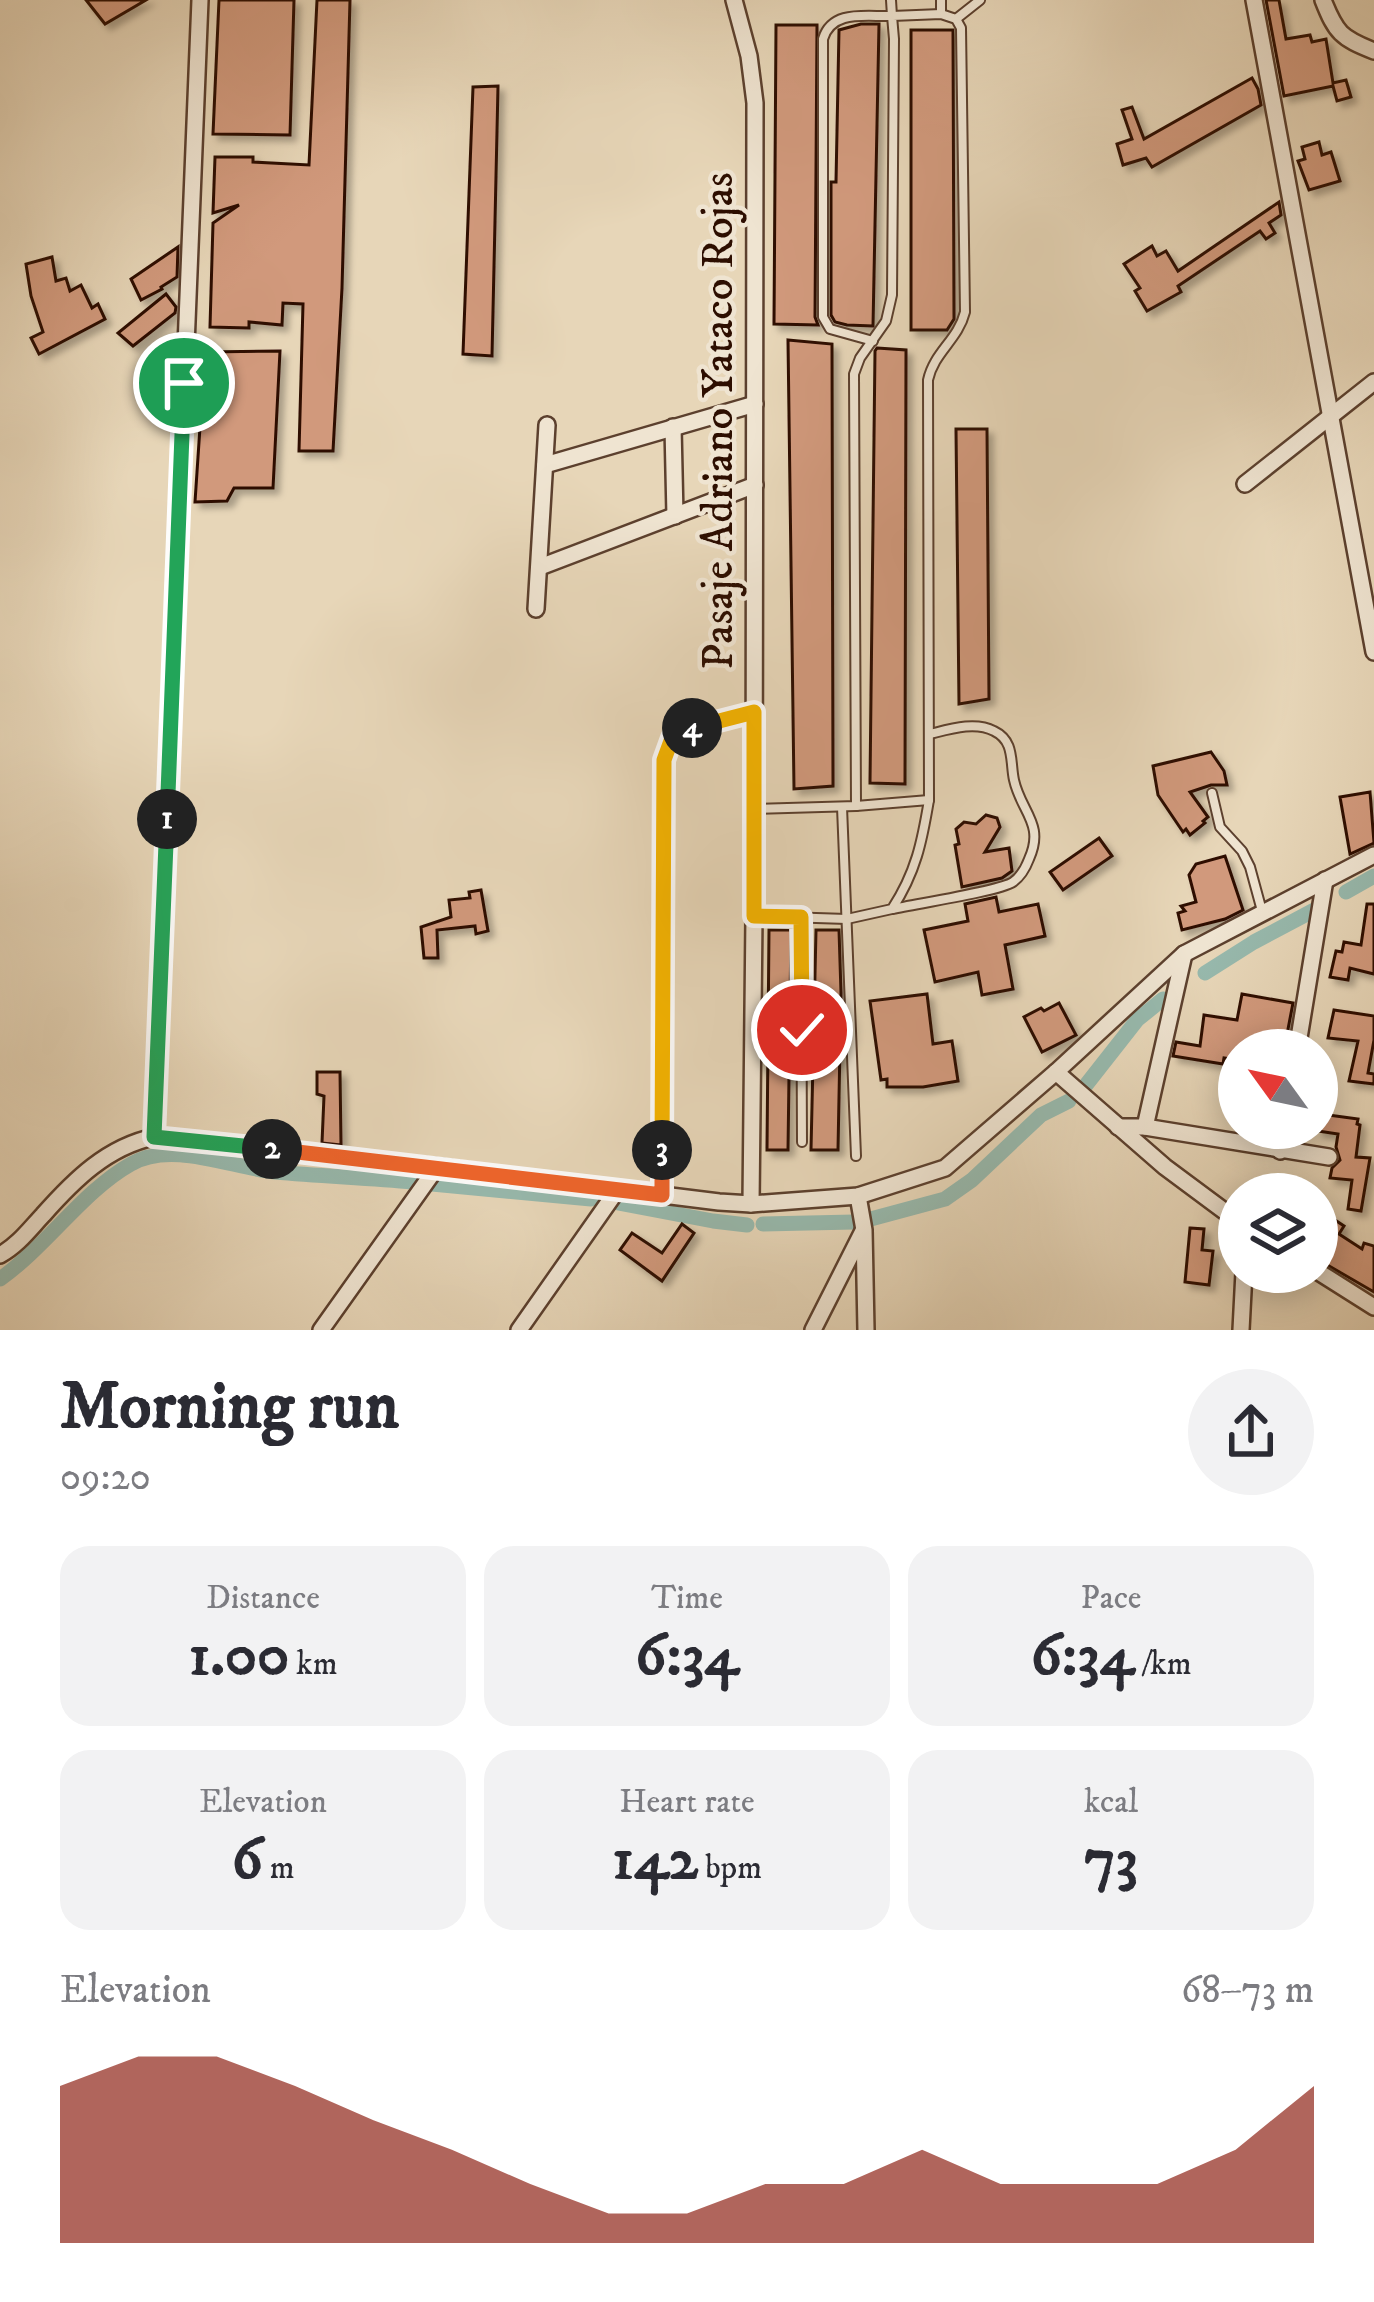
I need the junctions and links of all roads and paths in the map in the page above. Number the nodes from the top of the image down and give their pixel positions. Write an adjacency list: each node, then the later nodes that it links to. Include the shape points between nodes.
1 (200, 0): 44 (street)
2 (734, 0): 14 (street, Pasaje Adriano Yataco Rojas, via 755,103)
3 (891, 0): 9 (lane)
4 (941, 0): 8 (lane)
5 (980, 0): 10 (lane)
6 (1254, 0): 15 (street)
7 (1323, 0): 11 (street, via 1340,36)
8 (941, 14): 9 (lane); 10 (lane)
9 (892, 16): 12 (lane, via 892,295); 12 (lane, via 839,17 823,38 823,317 830,328)
10 (956, 19): 26 (lane, via 965,312 928,380)
11 (1374, 51)
12 (873, 340): 29 (lane, via 854,374)
13 (1374, 382): 15 (street)
14 (755, 404): 17 (street); 20 (street, Pasaje Adriano Yataco Rojas)
15 (1332, 415): 19 (street); 24 (street)
16 (547, 424): 18 (street)
17 (673, 428): 18 (street); 21 (street)
18 (545, 465): 22 (street)
19 (1245, 484)
20 (754, 485): 21 (street); 25 (street, Pasaje Adriano Yataco Rojas)
21 (675, 516): 22 (street)
22 (540, 567): 23 (street)
23 (536, 609)
24 (1374, 652)
25 (754, 712): 31 (street, Pasaje Adriano Yataco Rojas); 51 (street, via 682,731 664,760)
26 (930, 734): 28 (lane); 34 (lane, via 977,726 1003,736 1036,827 1034,849 1012,884)
27 (1212, 794): 35 (lane, via 1220,827 1250,867)
28 (929, 800): 29 (lane); 34 (lane, via 921,848)
29 (856, 806): 30 (lane)
30 (842, 807): 31 (lane); 38 (lane)
31 (754, 808): 36 (street, Pasaje Adriano Yataco Rojas)
32 (1374, 855): 33 (street)
33 (1324, 880): 35 (street); 40 (street)
34 (892, 909): 38 (lane)
35 (1263, 913): 39 (street)
36 (754, 916): 37 (lane); 53 (street, Pasaje Adriano Yataco Rojas)
37 (801, 917): 38 (lane); 45 (lane)
38 (847, 919): 47 (lane)
39 (1184, 954): 41 (street); 43 (street)
40 (1300, 1029)
41 (1057, 1072): 42 (street); 52 (street, via 945,1168)
42 (1118, 1127): 43 (street); 54 (street)
43 (1145, 1127): 46 (street)
44 (154, 1137): 49 (street); 56 (street, via 130,1142 72,1182)
45 (802, 1142)
46 (1280, 1151): 48 (street)
47 (856, 1156)
48 (1329, 1157)
49 (437, 1167): 50 (street); 60 (street)
50 (618, 1189): 51 (street); 61 (street)
51 (662, 1195): 53 (street)
52 (858, 1196): 53 (street); 55 (street)
53 (751, 1204)
54 (1218, 1206)
55 (864, 1230): 62 (street); 63 (street)
56 (0, 1255)
57 (1338, 1284): 59 (street)
58 (1243, 1293): 64 (street)
59 (1374, 1307)
60 (321, 1330)
61 (519, 1330)
62 (813, 1330)
63 (866, 1330)
64 (1241, 1330)

